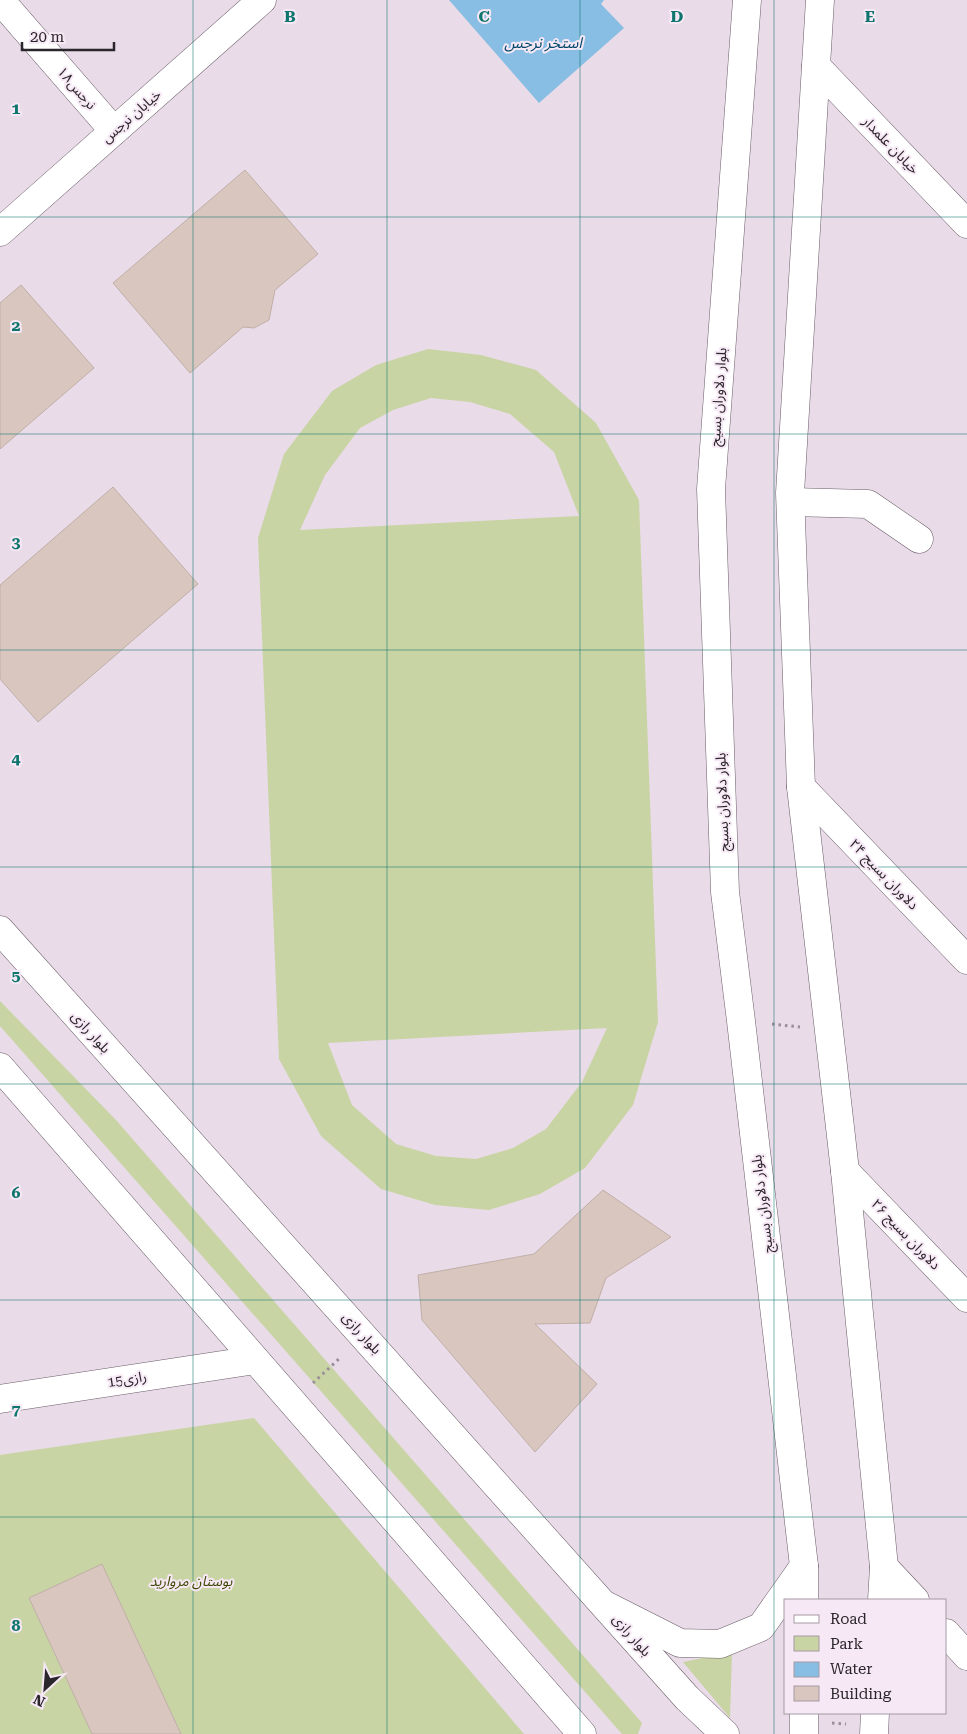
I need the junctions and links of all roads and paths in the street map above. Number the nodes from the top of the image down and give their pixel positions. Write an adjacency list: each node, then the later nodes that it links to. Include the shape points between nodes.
1 (0, 0): 6 (main road, نرجس۱۸)
2 (262, 0): 6 (main road, خیابان نرجس)
3 (747, 0): 14 (main road, بلوار دلاوران بسیج, via 711,489 725,892)
4 (820, 0): 5 (main road)
5 (816, 66): 7 (main road, خیابان علمدار); 9 (main road)
6 (114, 131): 8 (main road, خیابان نرجس)
7 (967, 224)
8 (0, 232)
9 (790, 502): 10 (main road, via 868,504); 11 (main road)
10 (919, 540)
11 (801, 787): 13 (main road, دلاوران بسیج ۲۴); 15 (main road)
12 (0, 930): 19 (main road, بلوار رازی)
13 (967, 960)
14 (741, 1021): 15 (path); 23 (main road, بلوار دلاوران بسیج)
15 (828, 1030): 17 (main road)
16 (0, 1067): 20 (main road)
17 (845, 1171): 18 (main road, دلاوران بسیج ۲۶); 24 (main road)
18 (967, 1298)
19 (364, 1336): 22 (path); 28 (main road, بلوار رازی)
20 (255, 1360): 21 (main road, 15رازی); 22 (main road)
21 (0, 1399)
22 (292, 1402): 34 (main road)
23 (804, 1566): 25 (main road, بلوار دلاوران بسیج); 28 (main road, via 761,1628 720,1644 680,1643)
24 (884, 1567): 26 (main road); 27 (main road)
25 (804, 1599)
26 (882, 1599)
27 (914, 1599)
28 (605, 1605): 31 (main road, بلوار رازی)
29 (947, 1634): 30 (main road)
30 (967, 1656)
31 (687, 1698): 35 (main road, via 693,1712); 36 (main road, بلوار رازی)
32 (804, 1722): 33 (path)
33 (874, 1725)
34 (582, 1734)
35 (693, 1734)
36 (725, 1734)

